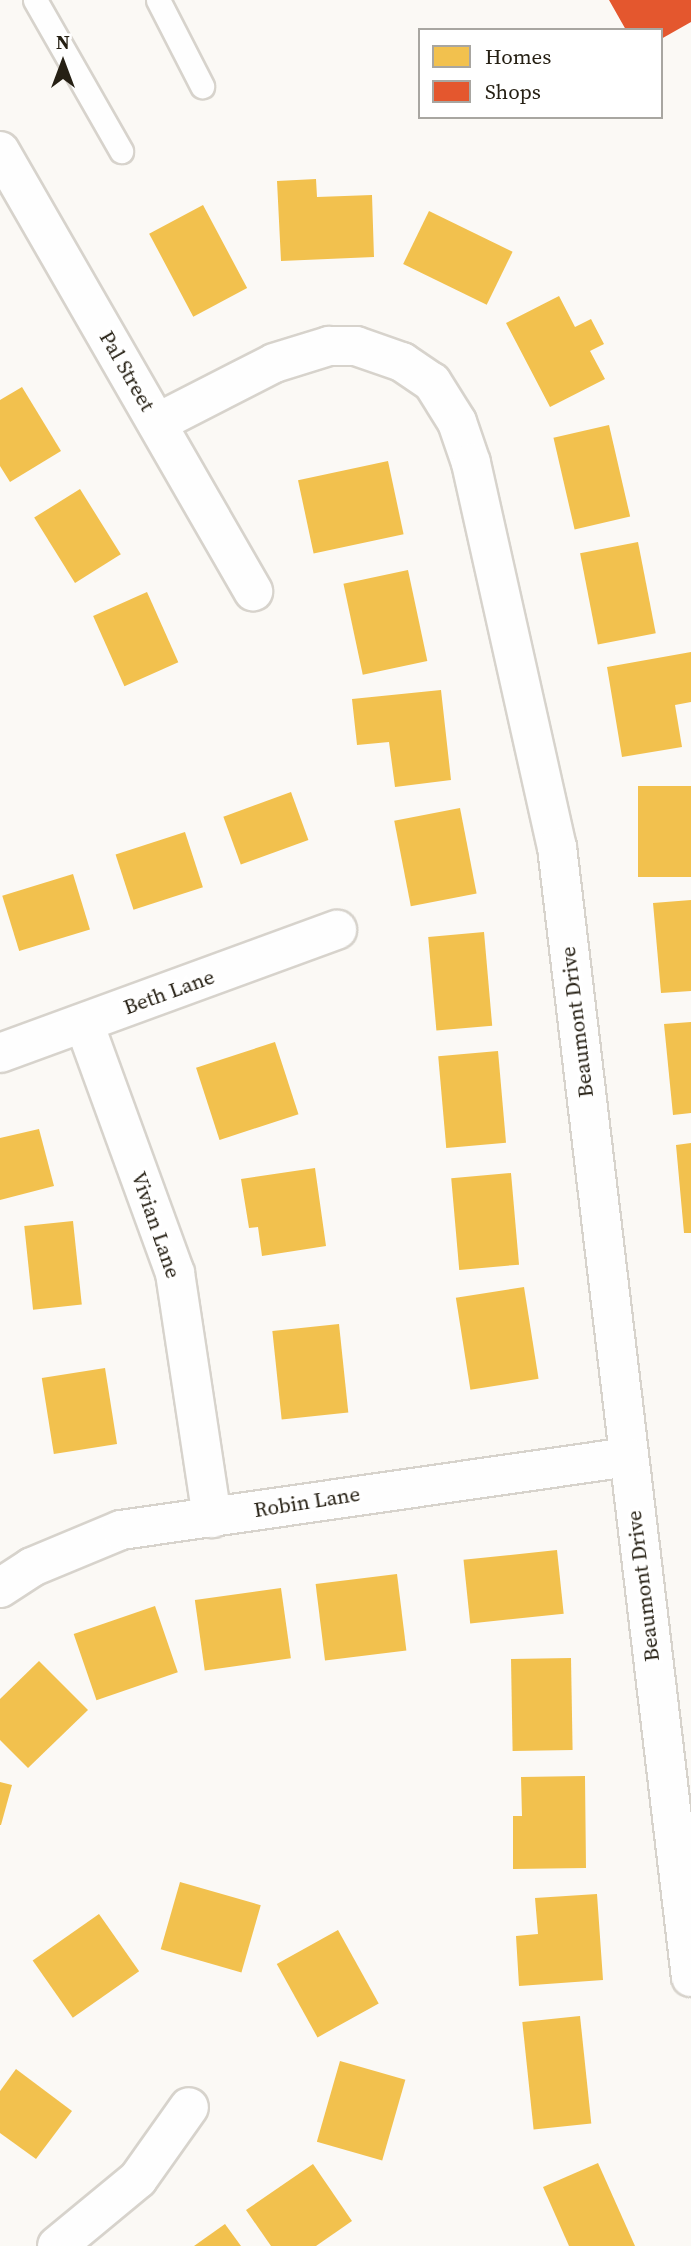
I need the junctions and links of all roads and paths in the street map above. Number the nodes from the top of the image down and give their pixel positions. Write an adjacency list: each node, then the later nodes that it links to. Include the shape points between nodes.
1 (35, 0): 4 (lane)
2 (158, 0): 3 (lane)
3 (202, 86)
4 (121, 151)
5 (2, 158): 6 (street, Pal Street)
6 (157, 423): 7 (street, Pal Street); 11 (street, Beaumont Drive, via 274,363 329,346 356,346 402,362 432,382 457,422 471,463 557,847)
7 (253, 591)
8 (337, 930): 9 (street, Beth Lane)
9 (84, 1023): 10 (street, Beth Lane); 12 (street, Vivian Lane, via 175,1273)
10 (0, 1052)
11 (628, 1457): 12 (street, Robin Lane, via 438,1481); 14 (street, Beaumont Drive)
12 (212, 1518): 13 (street, Robin Lane, via 121,1530 32,1567)
13 (0, 1588)
14 (691, 1978)
15 (189, 2107): 16 (street, via 138,2179)
16 (57, 2246)

